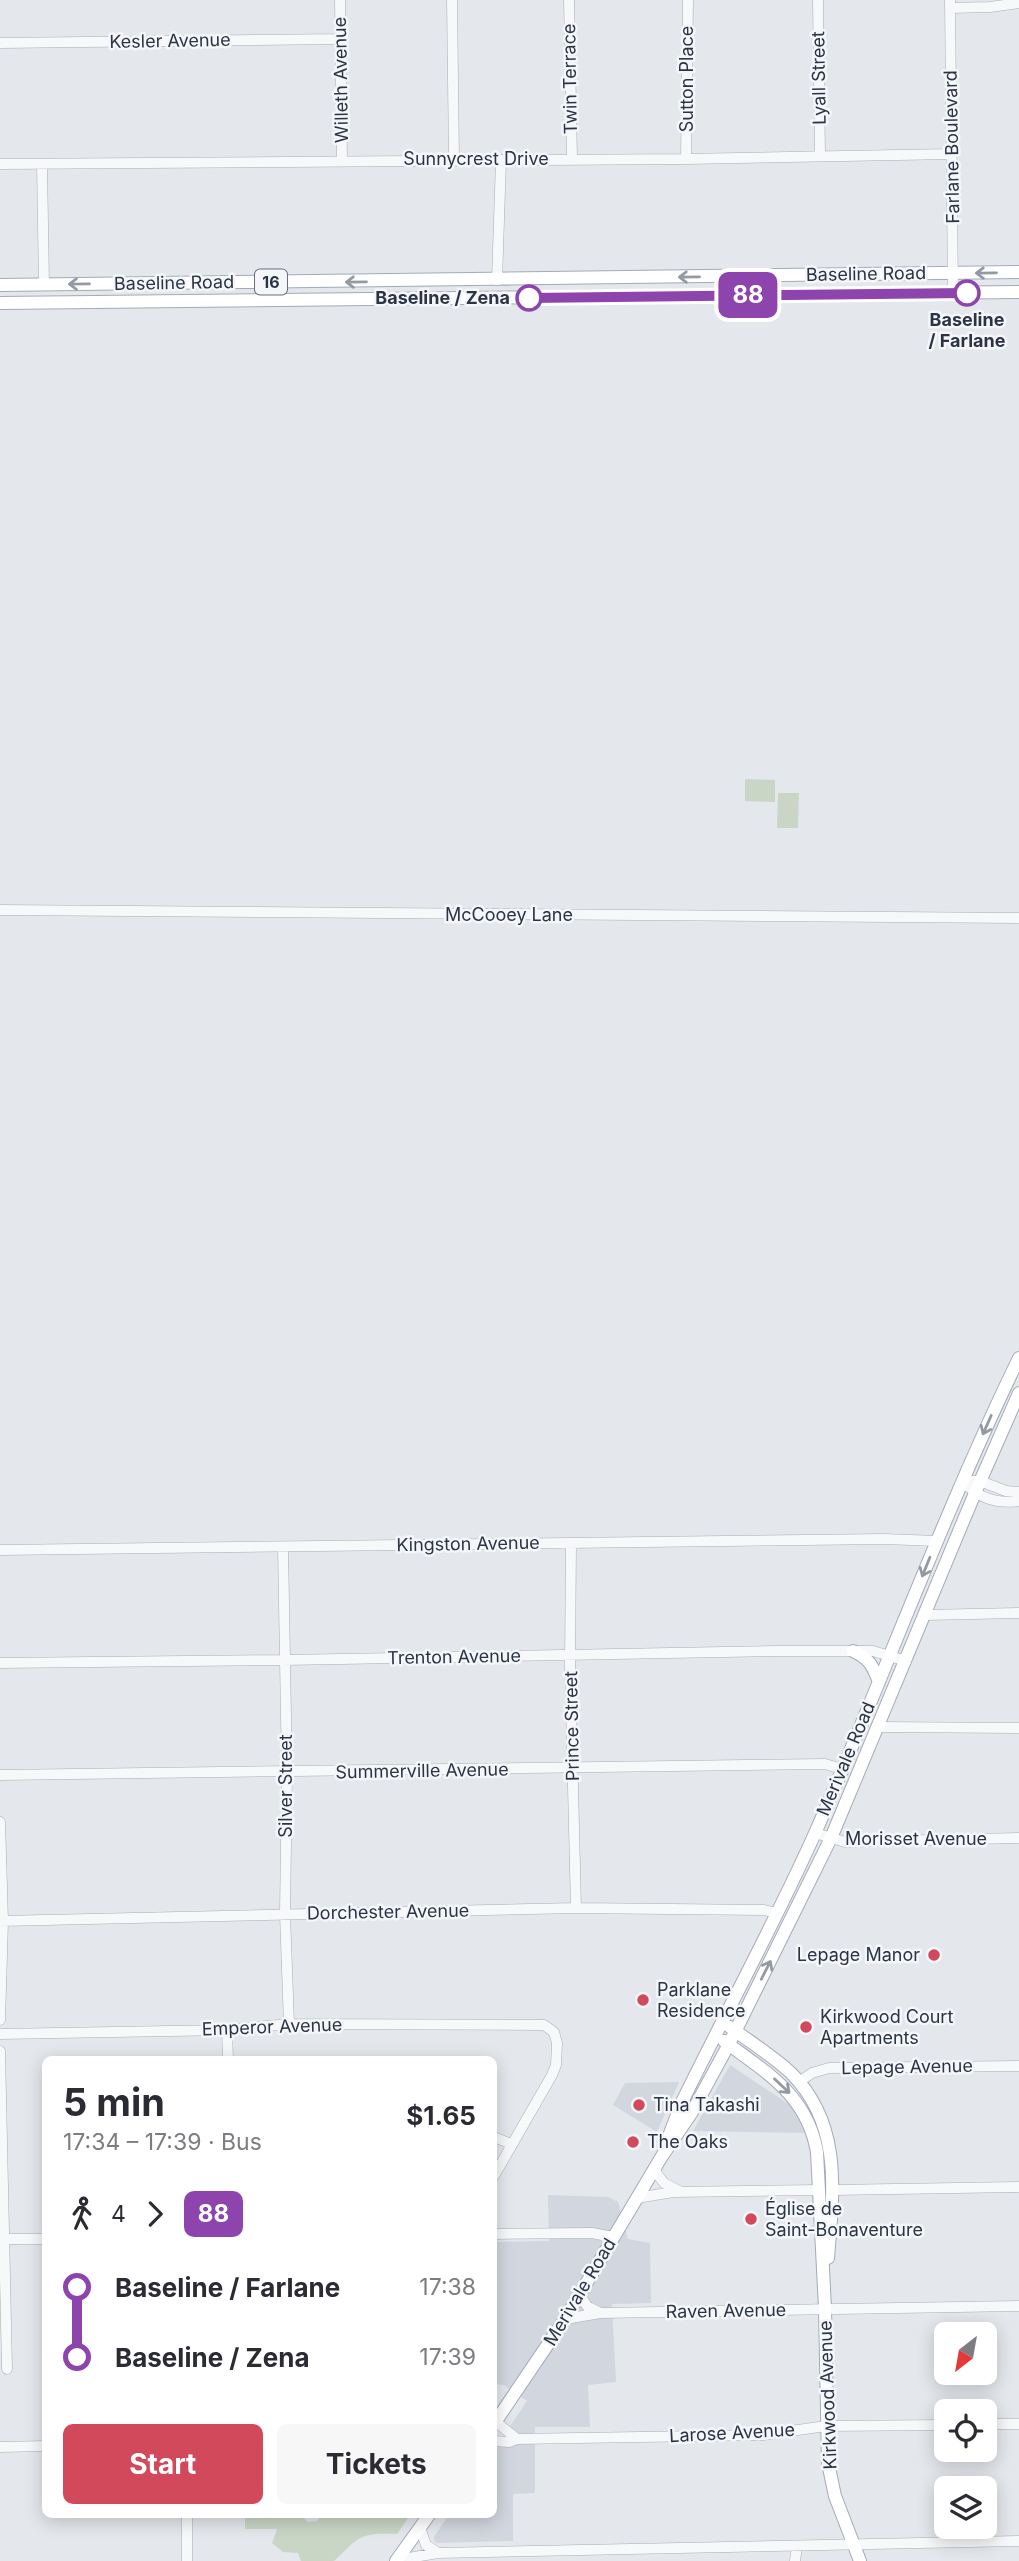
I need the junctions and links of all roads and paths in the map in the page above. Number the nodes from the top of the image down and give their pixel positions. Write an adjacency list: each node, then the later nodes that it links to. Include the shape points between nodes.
1 (340, 0): 8 (street, Willeth Avenue)
2 (452, 0): 12 (street)
3 (569, 0): 13 (street, Twin Terrace)
4 (688, 0): 14 (street, Sutton Place)
5 (818, 0): 11 (street, Lyall Street)
6 (1019, 3): 7 (street, via 990,7)
7 (950, 4): 10 (street, Farlane Boulevard)
8 (340, 39): 9 (street, Kesler Avenue); 16 (street, Willeth Avenue)
9 (0, 43)
10 (952, 154): 11 (street, Sunnycrest Drive); 20 (street, Farlane Boulevard)
11 (820, 156): 14 (street, Sunnycrest Drive)
12 (454, 159): 15 (street, Sunnycrest Drive); 16 (street, Sunnycrest Drive)
13 (572, 159): 14 (street, Sunnycrest Drive); 15 (street, Sunnycrest Drive)
14 (686, 159)
15 (501, 160): 21 (street)
16 (342, 161): 18 (street, Sunnycrest Drive)
17 (0, 164): 18 (street, Sunnycrest Drive)
18 (42, 164): 23 (street)
19 (1019, 272): 20 (main road, Baseline Road / 16, one-way to 20)
20 (953, 273): 21 (main road, Baseline Road / 16, one-way to 21); 25 (street, Farlane Boulevard)
21 (497, 280): 23 (main road, Baseline Road / 16, one-way to 23)
22 (0, 285): 23 (main road, Baseline Road / 16)
23 (44, 285)
24 (1019, 292): 25 (main road, Baseline Road / 16)
25 (953, 293): 26 (main road, Baseline Road / 16)
26 (0, 303)
27 (0, 910): 28 (street, McCooey Lane)
28 (1019, 918)
29 (1019, 1358): 31 (main road, Merivale Road, one-way to 31)
30 (1019, 1393): 32 (main road, Merivale Road)
31 (962, 1481): 32 (street); 35 (main road, Merivale Road)
32 (977, 1487): 33 (street); 34 (street, via 1001,1502); 40 (main road, Merivale Road)
33 (1019, 1492)
34 (1019, 1501)
35 (937, 1541): 36 (street, Kingston Avenue); 43 (main road, Merivale Road, one-way to 43)
36 (571, 1543): 37 (street, Kingston Avenue); 42 (street, Prince Street)
37 (283, 1547): 38 (street, Kingston Avenue); 44 (street, Silver Street)
38 (0, 1550)
39 (1019, 1613): 40 (street)
40 (925, 1615): 45 (main road, Merivale Road)
41 (853, 1651): 42 (street, Trenton Avenue); 43 (street, Trenton Avenue); 47 (main road, via 874,1667)
42 (570, 1654): 44 (street, Trenton Avenue); 50 (street, Prince Street)
43 (890, 1655): 45 (street, Trenton Avenue); 47 (main road, Merivale Road)
44 (284, 1660): 46 (street, Trenton Avenue); 52 (street, Silver Street)
45 (906, 1661): 48 (main road, Merivale Road)
46 (0, 1663)
47 (878, 1682): 51 (main road, Merivale Road)
48 (879, 1727): 49 (street); 56 (main road, Merivale Road)
49 (1019, 1728)
50 (573, 1769): 51 (street, Summerville Avenue, via 825,1764); 52 (street, Summerville Avenue); 58 (street, Prince Street)
51 (842, 1769): 55 (main road, Merivale Road); 56 (main road, via 847,1777)
52 (288, 1773): 53 (street, Summerville Avenue); 60 (street, Silver Street)
53 (0, 1775)
54 (0, 1822): 61 (street)
55 (815, 1833): 56 (street, Morisset Avenue); 59 (main road, Merivale Road)
56 (831, 1838): 57 (street, Morisset Avenue, via 845,1842); 66 (main road, Merivale Road, one-way to 56)
57 (1019, 1839)
58 (576, 1908): 59 (street, Dorchester Avenue); 60 (street, Dorchester Avenue)
59 (776, 1913): 63 (main road, Merivale Road)
60 (285, 1914): 61 (street, Dorchester Avenue); 64 (street, Silver Street)
61 (1, 1921): 62 (street)
62 (0, 2020)
63 (722, 2021): 66 (main road, Kirkwood Avenue); 68 (main road, Merivale Road)
64 (289, 2024): 65 (street, Emperor Avenue); 75 (street, Emperor Avenue, via 544,2026 554,2032 556,2065)
65 (227, 2029): 67 (street, Emperor Avenue); 71 (street)
66 (735, 2031): 69 (main road, Merivale Road); 73 (main road, Kirkwood Avenue)
67 (0, 2034)
68 (715, 2034): 69 (main road, Kirkwood Avenue); 76 (main road, Merivale Road)
69 (729, 2044): 76 (main road, Merivale Road); 80 (main road, Kirkwood Avenue, one-way to 80, via 782,2085 806,2115)
70 (0, 2051): 85 (street)
71 (228, 2056)
72 (1019, 2066): 73 (street, Lepage Avenue, via 829,2068)
73 (799, 2082): 80 (main road, Kirkwood Avenue, via 827,2129 831,2158)
74 (497, 2138): 75 (street)
75 (511, 2144): 77 (street)
76 (662, 2156): 78 (main road, Merivale Road)
77 (497, 2170)
78 (654, 2170): 81 (street, via 664,2183); 82 (main road, Merivale Road)
79 (1019, 2187): 80 (street)
80 (825, 2190): 81 (street); 89 (main road, Kirkwood Avenue)
81 (681, 2192): 82 (street)
82 (637, 2198): 84 (main road, Merivale Road)
83 (497, 2234): 84 (street)
84 (613, 2237): 87 (main road, Merivale Road)
85 (2, 2239): 86 (street); 92 (street)
86 (42, 2239)
87 (579, 2294): 90 (street); 91 (main road, Merivale Road)
88 (1019, 2306): 89 (street, Raven Avenue)
89 (825, 2308): 90 (street, Raven Avenue); 98 (main road, Kirkwood Avenue)
90 (600, 2314): 91 (street, Raven Avenue)
91 (565, 2319): 93 (main road, Merivale Road)
92 (7, 2369)
93 (497, 2420)
94 (497, 2424): 99 (street)
95 (997, 2424): 96 (street)
96 (1019, 2424)
97 (934, 2425): 98 (street, Larose Avenue)
98 (827, 2426): 99 (street, Larose Avenue, via 763,2435); 107 (main road, Kirkwood Avenue, via 832,2485)
99 (517, 2439): 100 (street, Larose Avenue)
100 (497, 2441)
101 (0, 2446): 102 (street)
102 (42, 2446)
103 (187, 2518): 111 (street)
104 (427, 2518): 105 (main road)
105 (420, 2527): 109 (street, via 426,2545); 110 (main road)
106 (1019, 2541): 107 (street)
107 (854, 2545): 108 (street); 113 (main road, Kirkwood Avenue)
108 (797, 2546): 109 (street); 112 (street)
109 (438, 2553): 110 (street)
110 (397, 2560)
111 (187, 2561)
112 (795, 2561)
113 (860, 2561)

